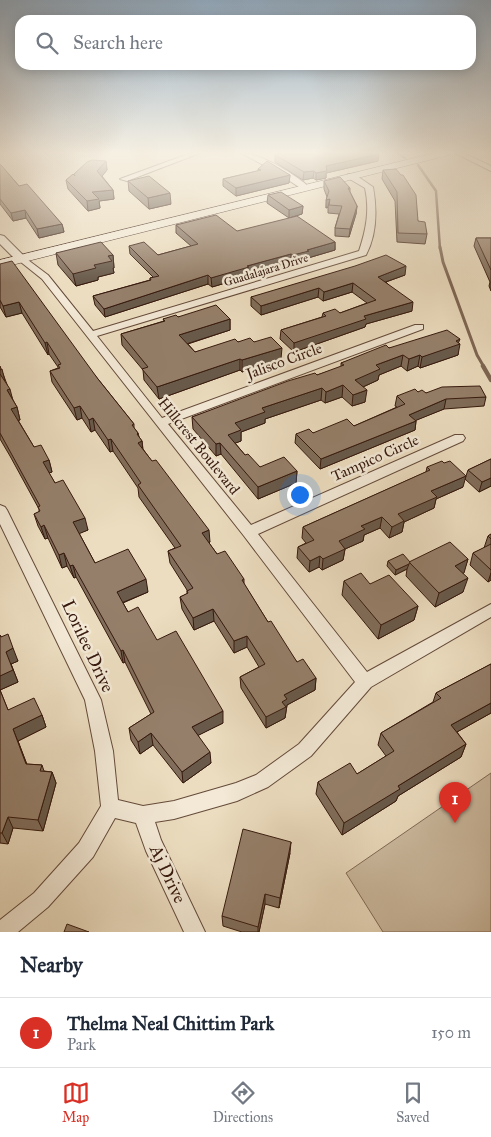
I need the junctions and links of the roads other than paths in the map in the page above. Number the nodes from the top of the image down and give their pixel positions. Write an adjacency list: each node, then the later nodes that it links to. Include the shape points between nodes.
1 (268, 196): 4 (main road)
2 (372, 196): 7 (street, Guadalajara Drive, via 371,230 363,253)
3 (0, 238): 4 (street, Hillcrest Boulevard)
4 (21, 259): 5 (main road); 7 (street, Hillcrest Boulevard, via 45,277)
5 (0, 264)
6 (419, 327): 8 (street, Jalisco Circle)
7 (91, 335): 8 (street, Hillcrest Boulevard)
8 (160, 423): 11 (street, Hillcrest Boulevard)
9 (459, 438): 11 (street, Tampico Circle)
10 (0, 510): 14 (street, Lorilee Drive, via 93,700 104,751)
11 (249, 532): 13 (street, Hillcrest Boulevard)
12 (491, 610): 13 (street)
13 (365, 682): 15 (street, via 305,750 262,780 222,796)
14 (110, 808): 15 (street); 16 (street, via 86,850 41,900)
15 (143, 815): 17 (street, Aj Drive, via 153,844)
16 (1, 932)
17 (195, 932)

